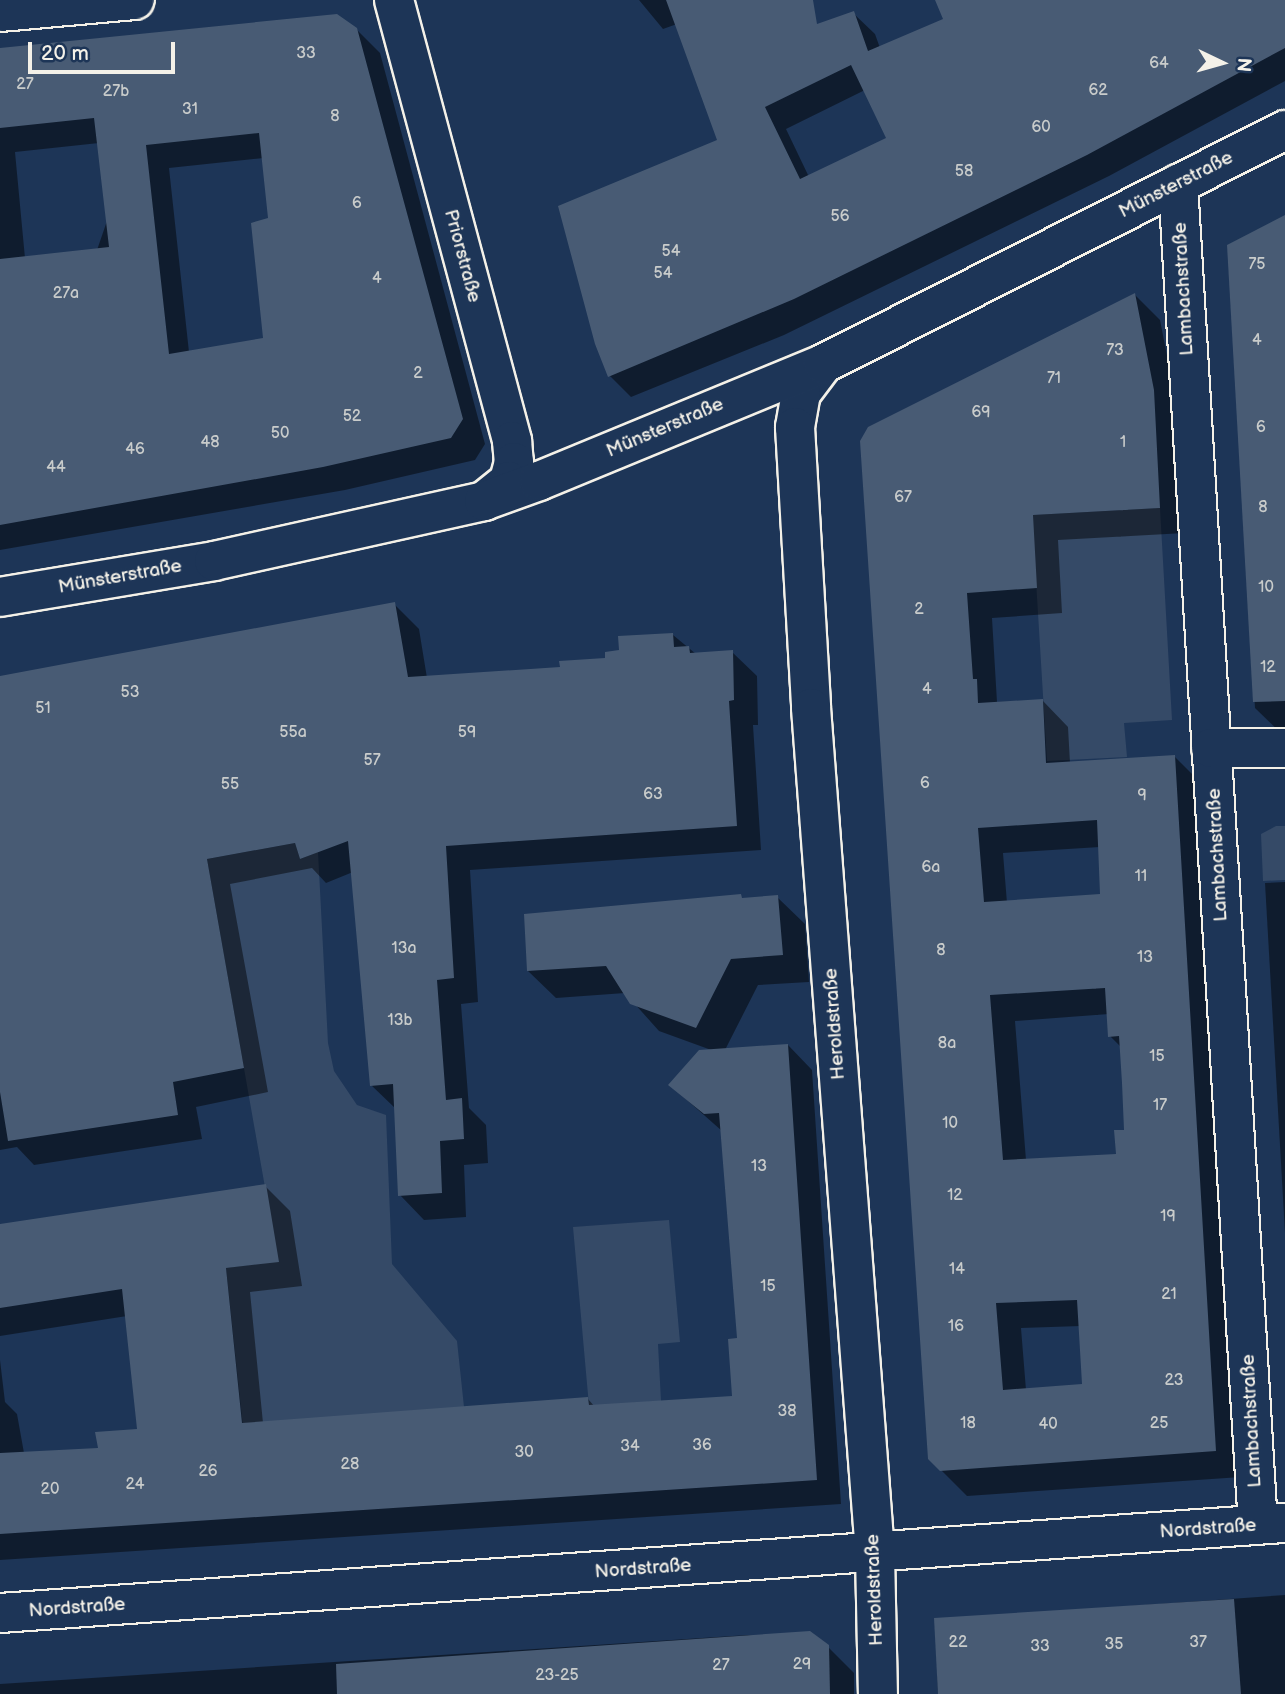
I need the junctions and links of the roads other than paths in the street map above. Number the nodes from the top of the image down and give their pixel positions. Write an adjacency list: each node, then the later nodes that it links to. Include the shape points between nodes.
1 (134, 0): 3 (street)
2 (394, 0): 7 (street, Priorstraße, via 514,462 509,481)
3 (0, 12)
4 (1285, 130): 5 (street, Münsterstraße)
5 (1178, 184): 6 (street, Münsterstraße); 9 (street, Lambachstraße)
6 (823, 363): 7 (street, Münsterstraße); 12 (street, Heroldstraße, via 801,393 795,428 811,708)
7 (484, 501): 8 (street, Münsterstraße, via 215,561)
8 (0, 597)
9 (1212, 748): 10 (street); 11 (street, Lambachstraße)
10 (1285, 748)
11 (1272, 1524): 12 (street, Nordstraße)
12 (876, 1554): 13 (street, Nordstraße); 14 (street, Heroldstraße)
13 (0, 1613)
14 (878, 1694)

